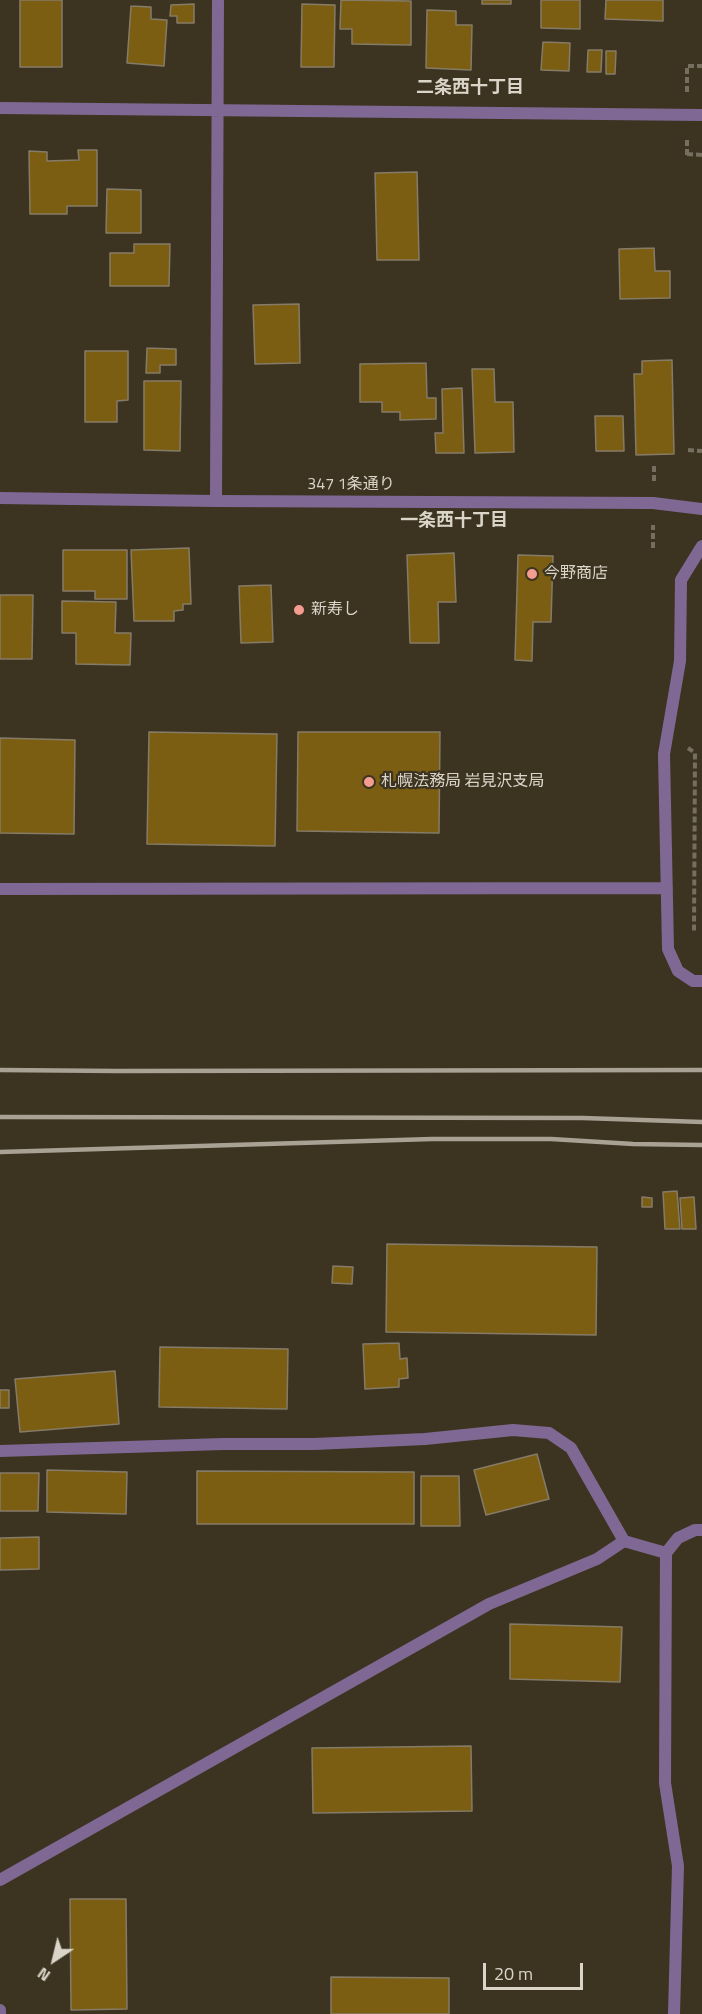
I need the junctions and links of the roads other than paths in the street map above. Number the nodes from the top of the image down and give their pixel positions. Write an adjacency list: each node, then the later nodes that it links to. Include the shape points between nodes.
1 (218, 0): 3 (street)
2 (0, 108): 3 (street)
3 (218, 110): 4 (street); 6 (street)
4 (702, 115)
5 (0, 498): 6 (street, 347 1条通り)
6 (216, 501): 7 (street, 347 1条通り, via 653,503)
7 (702, 509)
8 (702, 546): 9 (street, via 681,580 680,661 664,754)
9 (668, 888): 10 (street); 11 (street, via 668,949 678,971 693,981)
10 (0, 890)
11 (702, 981)
12 (0, 1451): 14 (street, via 315,1444 513,1430 549,1433 571,1448)
13 (702, 1530): 15 (street, via 678,1538)
14 (624, 1541): 15 (street); 16 (street, via 597,1559 489,1604)
15 (666, 1553): 17 (street, via 665,1783 678,1866)
16 (0, 1880)
17 (674, 2014)

